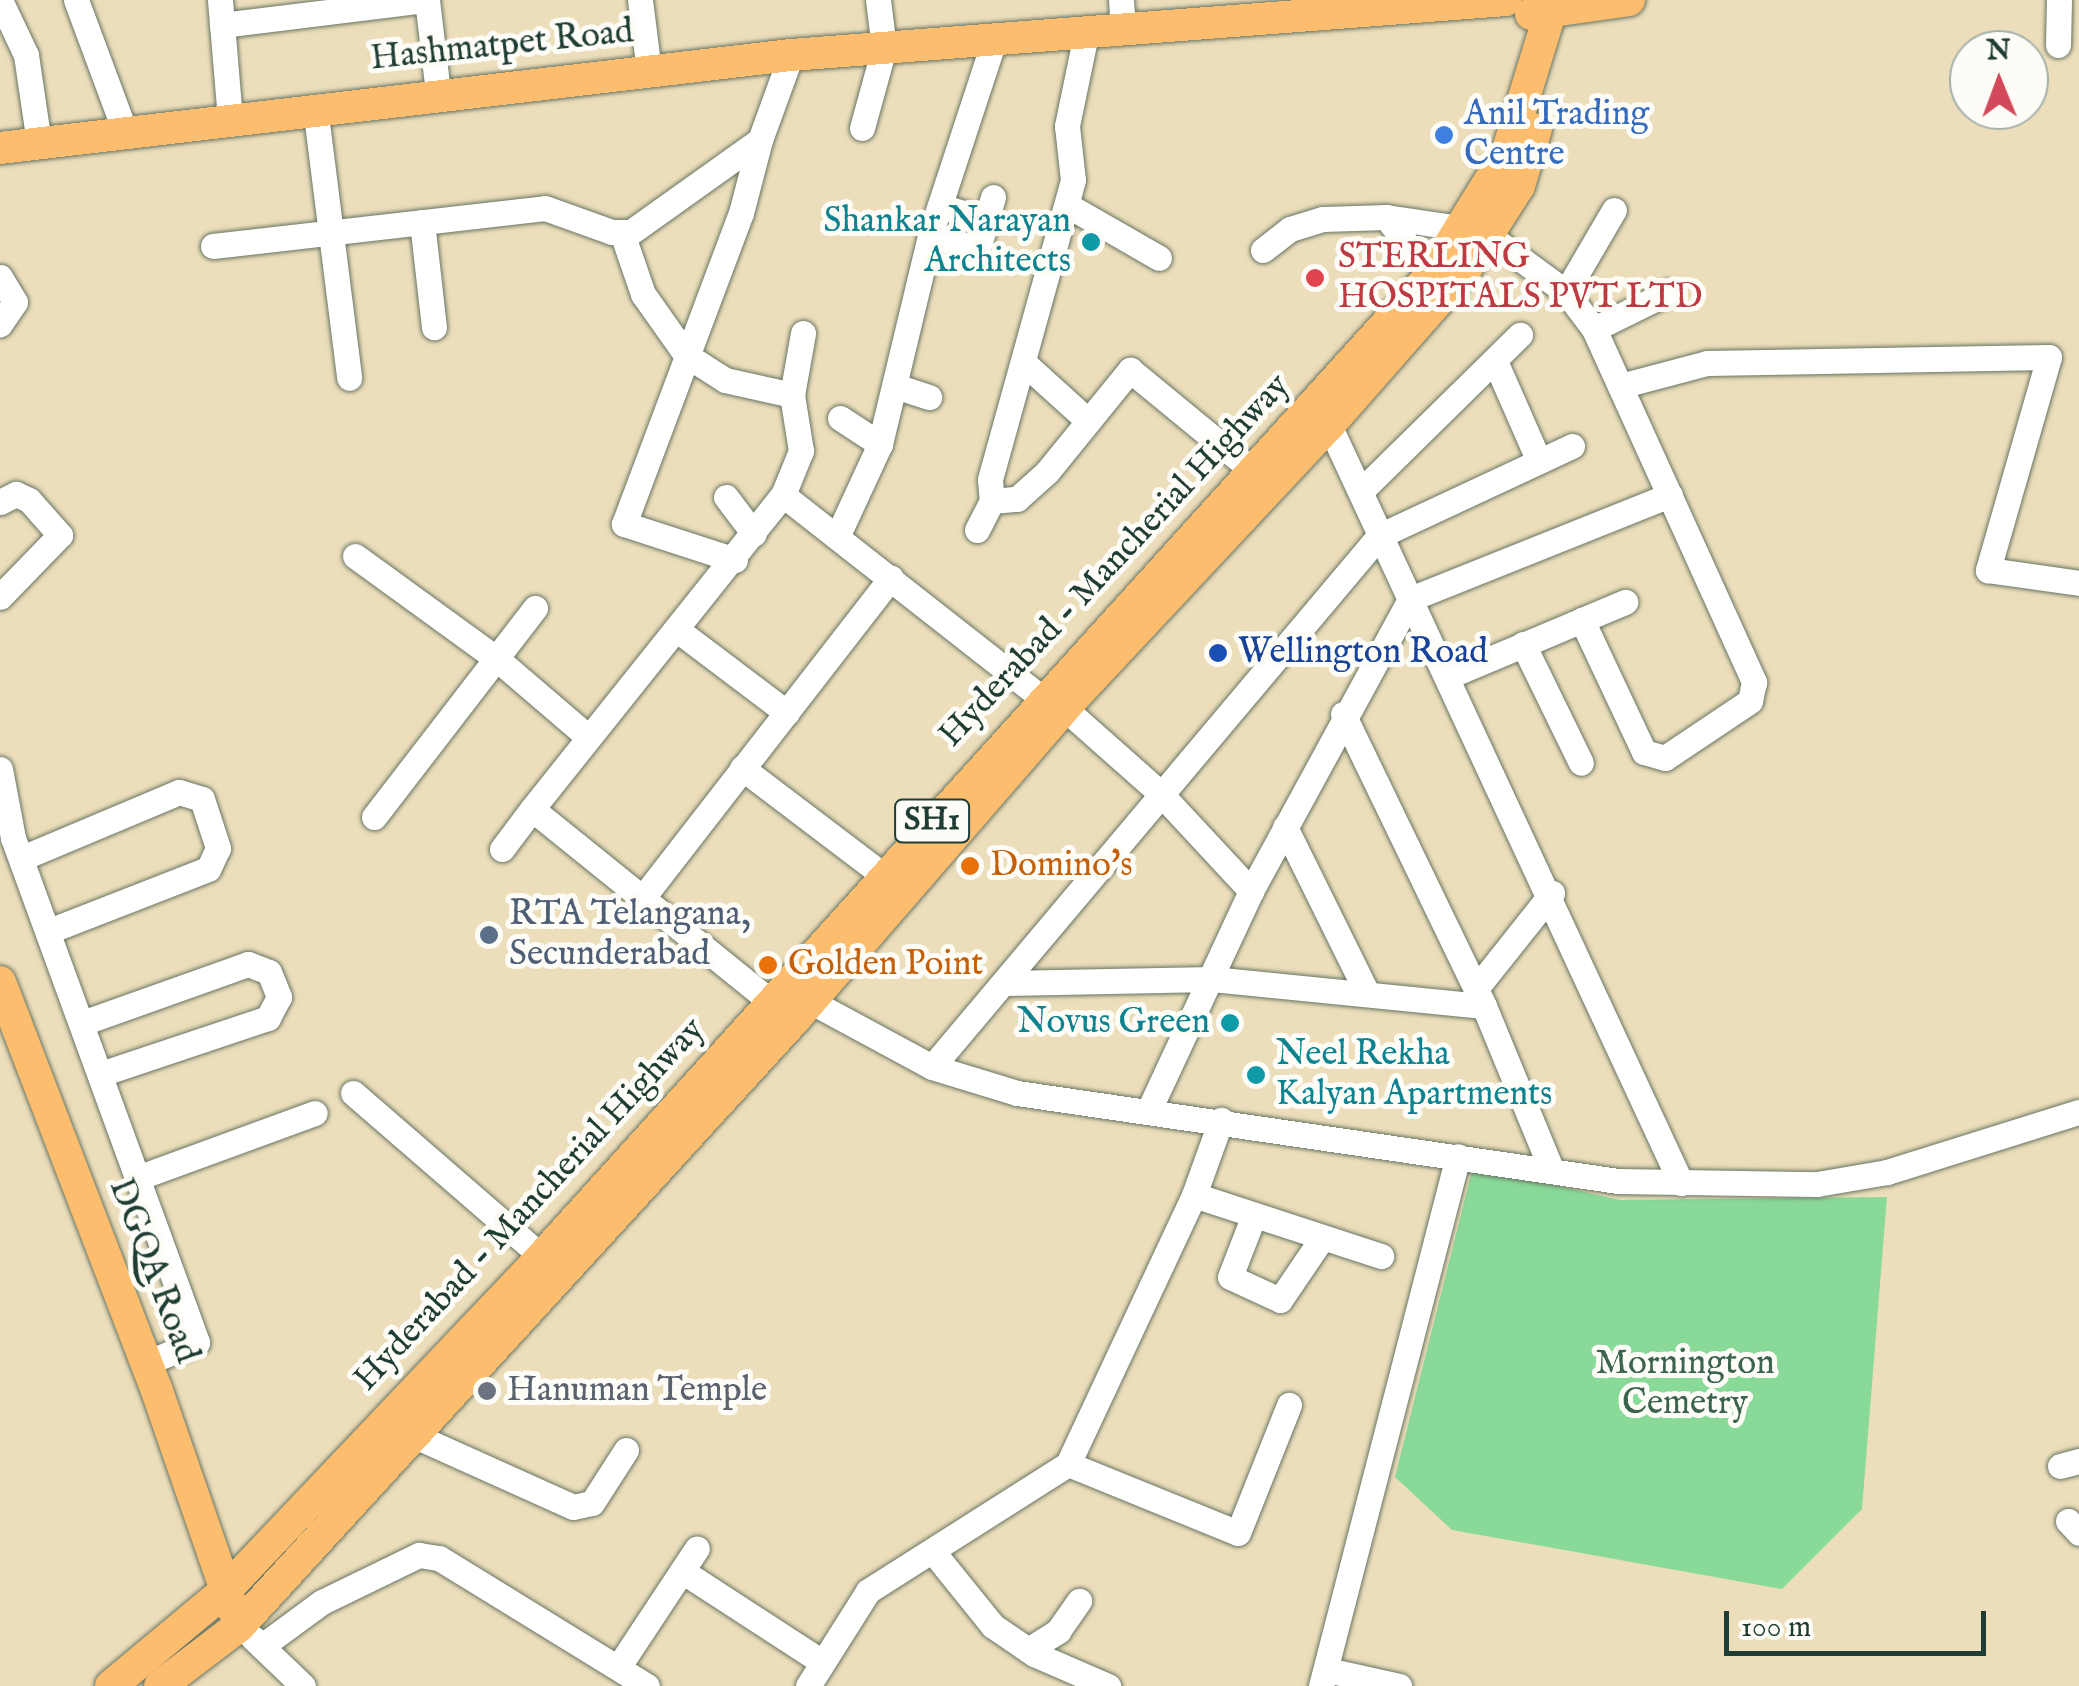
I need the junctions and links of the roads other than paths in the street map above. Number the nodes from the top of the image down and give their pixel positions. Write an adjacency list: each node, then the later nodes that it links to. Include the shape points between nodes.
1 (0, 0): 26 (street, via 26,55)
2 (76, 0): 24 (street)
3 (427, 0): 11 (street); 20 (street)
4 (640, 0): 19 (street)
5 (878, 0): 17 (street)
6 (1506, 0): 9 (main road, Hashmatpet Road)
7 (1629, 0): 10 (main road, Hashmatpet Road)
8 (2059, 0): 16 (street)
9 (1402, 3): 12 (main road, Hashmatpet Road)
10 (1563, 6): 12 (main road, Hashmatpet Road); 34 (main road, Hyderabad - Mancherial Highway / SH1)
11 (221, 12): 22 (street)
12 (1246, 14): 13 (main road, Hashmatpet Road)
13 (1122, 15): 14 (main road, Hashmatpet Road)
14 (1086, 34): 15 (main road, Hashmatpet Road); 28 (street, via 1067,126 1075,170)
15 (995, 37): 17 (main road, Hashmatpet Road); 29 (street)
16 (2058, 45)
17 (884, 48): 18 (main road, Hashmatpet Road); 23 (street)
18 (791, 54): 19 (main road, Hashmatpet Road); 25 (street)
19 (649, 71): 20 (main road, Hashmatpet Road)
20 (438, 92): 21 (main road, Hashmatpet Road)
21 (315, 107): 22 (main road, Hashmatpet Road); 33 (street)
22 (230, 118): 24 (main road, Hashmatpet Road)
23 (862, 128)
24 (124, 129): 26 (main road, Hashmatpet Road)
25 (760, 140): 35 (street); 49 (street, via 741,214)
26 (39, 142): 27 (main road, Hashmatpet Road)
27 (0, 148)
28 (1067, 205): 39 (street); 51 (street)
29 (940, 206): 36 (street); 36 (street, via 990,209 978,249)
30 (1614, 210): 42 (street)
31 (1386, 217): 34 (street); 38 (street, via 1306,222); 40 (street)
32 (422, 222): 33 (street); 35 (street, via 545,208); 45 (street)
33 (331, 232): 37 (street); 52 (street)
34 (1476, 232): 40 (main road, Hyderabad - Mancherial Highway / SH1); 42 (street); 59 (main road, Hyderabad - Mancherial Highway / SH1, via 1465,270)
35 (622, 233): 49 (street, via 644,294)
36 (930, 235): 53 (street)
37 (213, 246)
38 (1263, 250)
39 (1159, 258)
40 (1432, 274): 63 (main road, Hyderabad - Mancherial Highway / SH1)
41 (0, 277): 44 (street, via 15,302)
42 (1566, 292): 46 (street)
43 (1669, 292): 46 (street)
44 (0, 324)
45 (434, 327)
46 (1594, 329): 54 (street)
47 (803, 333): 55 (street)
48 (1520, 336): 50 (street)
49 (686, 355): 55 (street, via 725,380); 75 (street, via 624,524)
50 (1496, 361): 62 (street); 64 (street)
51 (1023, 362): 58 (street); 69 (street, via 990,480)
52 (350, 378)
53 (895, 386): 56 (street); 60 (street)
54 (1620, 386): 66 (street); 77 (street, via 1707,363 2049,357 1988,570)
55 (792, 396): 65 (street, via 801,451)
56 (928, 397)
57 (840, 418): 60 (street)
58 (1088, 421): 63 (street, via 1130,370); 69 (street, via 1017,499)
59 (1329, 425): 64 (street); 87 (main road, Hyderabad - Mancherial Highway / SH1)
60 (880, 444): 73 (street)
61 (1572, 446): 62 (street)
62 (1539, 461): 72 (street)
63 (1254, 471): 87 (main road, Hyderabad - Mancherial Highway / SH1)
64 (1361, 491): 72 (street)
65 (783, 495): 71 (street); 73 (street)
66 (1670, 495): 79 (street); 82 (street, via 1754,682 1750,701 1665,758 1655,758 1644,752)
67 (726, 496): 71 (street)
68 (0, 502): 78 (street, via 16,494 29,500 60,534)
69 (992, 502): 70 (street)
70 (976, 530)
71 (754, 534): 75 (street)
72 (1379, 536): 79 (street); 94 (street)
73 (837, 537): 76 (street)
74 (354, 556): 85 (street)
75 (735, 560): 83 (street)
76 (891, 578): 87 (street); 88 (street)
77 (2079, 583)
78 (0, 597)
79 (1410, 599): 86 (street); 89 (street)
80 (1625, 602): 82 (street)
81 (535, 608): 85 (street)
82 (1582, 620): 84 (street)
83 (680, 632): 88 (street); 90 (street)
84 (1523, 644): 86 (street); 91 (street)
85 (497, 659): 90 (street); 96 (street)
86 (1449, 676): 102 (street)
87 (1053, 703): 94 (street); 100 (main road, Hyderabad - Mancherial Highway / SH1); 110 (main road, Hyderabad - Mancherial Highway / SH1)
88 (786, 713): 92 (street)
89 (1343, 714): 97 (street); 109 (street)
90 (588, 736): 95 (street)
91 (1581, 763)
92 (742, 768): 100 (street); 103 (street)
93 (0, 769): 99 (street)
94 (1160, 793): 101 (street); 107 (street)
95 (532, 809): 98 (street); 103 (street)
96 (374, 817)
97 (1285, 827): 101 (street); 108 (street)
98 (502, 849)
99 (22, 858): 104 (street); 104 (street, via 178,792 202,799 218,848 208,869)
100 (883, 875): 110 (main road, Hyderabad - Mancherial Highway / SH1)
101 (1251, 890): 105 (street)
102 (1552, 893): 109 (street); 122 (street)
103 (644, 896): 110 (street)
104 (49, 931): 111 (street)
105 (1212, 979): 107 (street); 108 (street); 115 (street)
106 (0, 982): 128 (main road, DGQA Road)
107 (1006, 983): 112 (street)
108 (1367, 993): 109 (street)
109 (1481, 996): 120 (street)
110 (790, 1003): 112 (street); 127 (main road, Hyderabad - Mancherial Highway / SH1); 130 (main road, Hyderabad - Mancherial Highway / SH1)
111 (85, 1022): 113 (street); 113 (street, via 248,964 269,972 278,997 268,1018)
112 (932, 1066): 115 (street, via 1017,1093)
113 (104, 1074): 121 (street)
114 (353, 1093): 127 (street)
115 (1148, 1112): 118 (street)
116 (2079, 1112): 122 (street, via 1887,1172 1817,1184)
117 (315, 1113): 121 (street)
118 (1221, 1120): 119 (street); 123 (street)
119 (1458, 1156): 120 (street); 142 (street)
120 (1552, 1171): 122 (street)
121 (140, 1177): 128 (street, via 197,1342)
122 (1681, 1183)
123 (1194, 1195): 124 (street); 132 (street)
124 (1254, 1215): 125 (street); 125 (street, via 1230,1277 1280,1300)
125 (1322, 1238): 126 (street)
126 (1382, 1256)
127 (542, 1257): 136 (main road, Hyderabad - Mancherial Highway / SH1)
128 (146, 1363): 136 (main road, DGQA Road)
129 (1289, 1404): 132 (street, via 1238,1533)
130 (413, 1435): 131 (street, via 573,1507 592,1503); 138 (main road, Hyderabad - Mancherial Highway / SH1)
131 (626, 1450)
132 (1068, 1464): 134 (street)
133 (698, 1548): 135 (street)
134 (934, 1553): 139 (street, via 979,1612); 140 (street, via 868,1592)
135 (682, 1572): 140 (street); 141 (street)
136 (225, 1591): 138 (main road, DGQA Road); 143 (main road, Hyderabad - Mancherial Highway / SH1)
137 (1079, 1601): 139 (street, via 1058,1631)
138 (250, 1636): 141 (street, via 419,1555 439,1558); 144 (main road, Hyderabad - Mancherial Highway / SH1); 145 (street)
139 (1028, 1650): 148 (street)
140 (822, 1662): 147 (street)
141 (619, 1666): 146 (street)
142 (1324, 1678): 149 (street)
143 (111, 1686)
144 (160, 1686)
145 (304, 1686)
146 (648, 1686)
147 (808, 1686)
148 (1108, 1686)
149 (1399, 1686)

